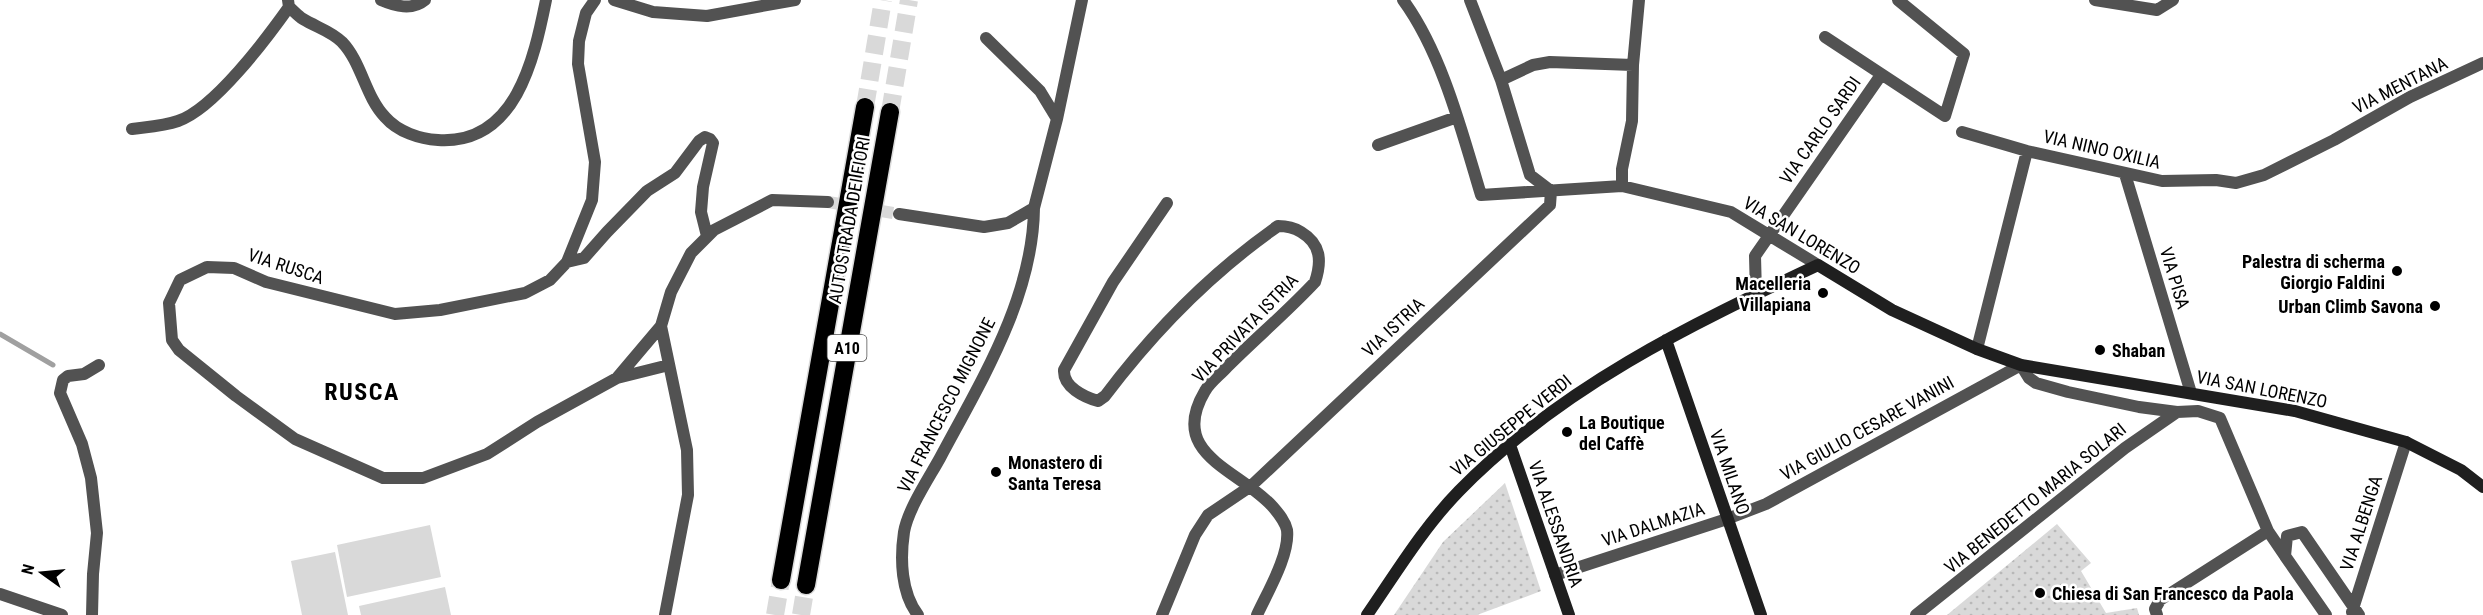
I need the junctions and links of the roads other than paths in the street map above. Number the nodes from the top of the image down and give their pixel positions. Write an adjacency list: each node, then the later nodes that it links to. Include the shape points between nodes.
1 (381, 0): 2 (street, via 401,7)
2 (425, 0)
3 (546, 0): 14 (street, via 529,71 507,111 481,133 444,141 405,132 385,118 343,42 304,20)
4 (595, 0): 39 (street, VIA RUSCA, via 586,13 578,64 595,162 592,200)
5 (614, 0): 6 (street, via 653,12 707,16)
6 (795, 0)
7 (1082, 0): 24 (street, VIA FRANCESCO MIGNONE)
8 (1403, 0): 23 (street, via 1417,19)
9 (1470, 0): 20 (street)
10 (1639, 0): 18 (street)
11 (1898, 0): 19 (street, via 1964,54 1944,117)
12 (2095, 0): 13 (street, via 2157,10)
13 (2173, 0)
14 (289, 4): 25 (street, via 243,67 198,109 180,120)
15 (1826, 37): 19 (street)
16 (986, 38): 24 (street, via 1040,91)
17 (2483, 63): 27 (street, VIA MENTANA, via 2410,97)
18 (1633, 65): 20 (street, via 1550,62 1533,65); 31 (street, via 1632,121)
19 (1881, 75): 37 (street, VIA CARLO SARDI)
20 (1501, 80): 32 (street, via 1530,175)
21 (865, 107): 59 (highway, AUTOSTRADA DEI FIORI / A10)
22 (890, 111): 60 (highway, AUTOSTRADA DEI FIORI / A10)
23 (1457, 117): 28 (street); 32 (street, VIA SAN LORENZO, via 1481,195)
24 (1057, 119): 35 (street, VIA FRANCESCO MIGNONE)
25 (132, 129)
26 (1962, 132): 29 (street, VIA NINO OXILIA)
27 (2334, 140): 30 (street, VIA NINO OXILIA, via 2264,176 2236,183 2162,181)
28 (1378, 145)
29 (2027, 151): 30 (street, VIA NINO OXILIA); 44 (street)
30 (2125, 174): 49 (street, VIA PISA)
31 (1622, 186): 32 (street, VIA SAN LORENZO); 37 (street, VIA SAN LORENZO, via 1731,212)
32 (1551, 191): 53 (street, VIA ISTRIA, via 1550,205)
33 (828, 202): 38 (street, via 772,200)
34 (1167, 203): 53 (street, VIA PRIVATA ISTRIA, via 1113,282 1073,352 1064,377 1080,394 1098,401 1151,338 1198,291 1278,226 1294,228 1310,238 1318,249 1320,266 1315,282 1206,390 1195,414 1194,435 1203,450)
35 (1034, 208): 36 (street, via 1008,223 984,227); 66 (street, VIA FRANCESCO MIGNONE, via 1034,230 1022,282 998,347 904,530 906,595)
36 (899, 214)
37 (1768, 235): 40 (street, VIA SAN LORENZO); 41 (street, VIA CARLO SARDI, via 1755,256)
38 (707, 236): 39 (street, via 701,212 702,195 713,143 705,137 700,138 675,173 647,191 584,258); 42 (street, via 691,253 671,292)
39 (567, 262): 48 (street, VIA RUSCA, via 550,280 525,293 440,310 395,314 266,282 234,268 207,267 180,280 169,303 172,340 236,396 295,439 382,478 423,478 487,454)
40 (1818, 265): 41 (street, VIA GIUSEPPE VERDI); 44 (street, VIA SAN LORENZO, via 1892,310)
41 (1756, 294): 43 (street, VIA GIUSEPPE VERDI)
42 (661, 326): 46 (street); 48 (street, VIA RUSCA)
43 (1666, 340): 52 (street, VIA GIUSEPPE VERDI, via 1567,398); 55 (street, VIA MILANO)
44 (1977, 349): 47 (street, VIA SAN LORENZO)
45 (99, 365): 64 (street, via 84,374 68,376 60,385 86,459 97,515)
46 (669, 365): 48 (street, VIA RUSCA); 65 (street, via 687,450 688,495)
47 (2021, 365): 49 (street, VIA SAN LORENZO); 50 (street, VIA SAN LORENZO, via 2036,383 2104,401); 55 (street, VIA GIULIO CESARE VANINI, via 1766,504)
48 (618, 378)
49 (2191, 393): 51 (street, VIA SAN LORENZO, via 2295,411)
50 (2177, 412): 56 (street, VIA SAN LORENZO, via 2198,411 2220,418); 72 (street, VIA BENEDETTO MARIA SOLARI, via 2125,448)
51 (2406, 442): 54 (street, VIA SAN LORENZO, via 2461,470); 62 (street, VIA ALBENGA)
52 (1510, 445): 58 (street, VIA ALESSANDRIA); 69 (street, VIA GIUSEPPE VERDI, via 1458,492 1423,534)
53 (1251, 486): 67 (street, VIA ISTRIA, via 1208,515 1195,535); 68 (street, via 1284,520 1287,531 1285,549)
54 (2483, 487)
55 (1727, 519): 58 (street, VIA DALMAZIA); 71 (street, VIA MILANO)
56 (2268, 531): 57 (street); 73 (street, via 2160,600 2155,609)
57 (2285, 556): 62 (street, via 2287,537 2302,532); 74 (street)
58 (1555, 575): 70 (street, VIA ALESSANDRIA)
59 (781, 580)
60 (806, 585)
61 (0, 594): 63 (street)
62 (2354, 612)
63 (62, 615)
64 (92, 615)
65 (665, 615)
66 (918, 615)
67 (1162, 615)
68 (1257, 615)
69 (1367, 615)
70 (1569, 615)
71 (1761, 615)
72 (1916, 615)
73 (2157, 615)
74 (2326, 615)

